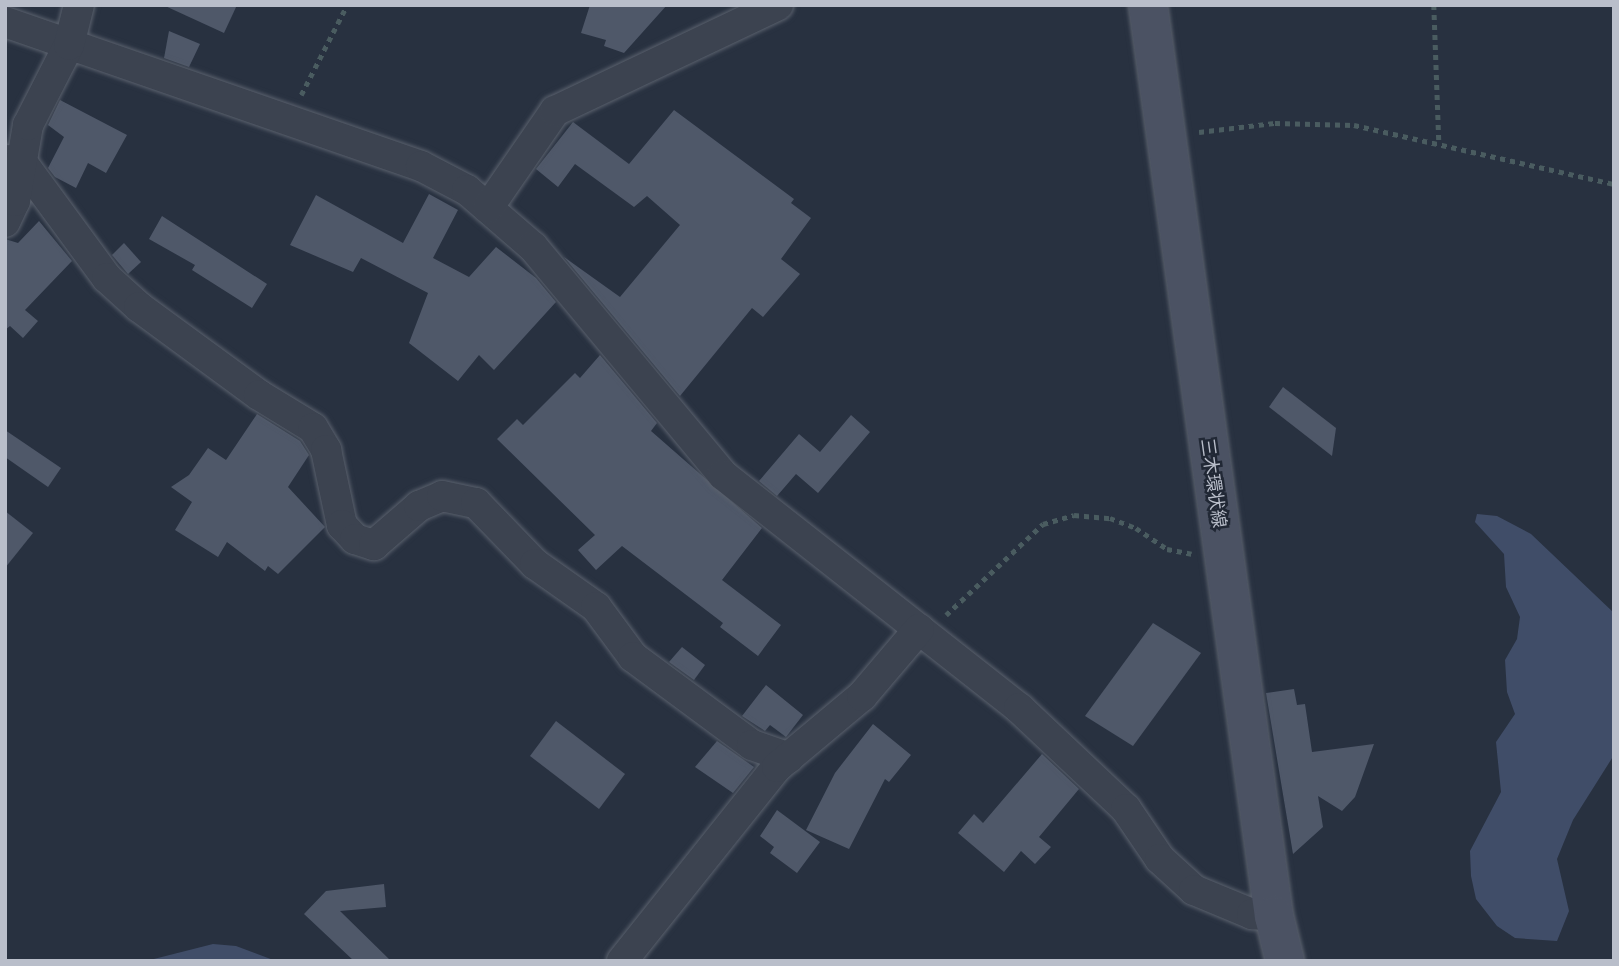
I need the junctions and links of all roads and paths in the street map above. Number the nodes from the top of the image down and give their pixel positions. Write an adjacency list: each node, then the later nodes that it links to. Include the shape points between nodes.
1 (79, 5): 7 (street)
2 (347, 5): 8 (path)
3 (778, 5): 13 (street, via 555,111)
4 (1148, 5): 9 (main road, 三木環状線)
5 (1434, 5): 10 (path)
6 (5, 22): 7 (street)
7 (69, 45): 8 (street); 11 (street)
8 (288, 119): 13 (street, via 421,166 467,190)
9 (1167, 135): 10 (path, via 1275,123 1354,125); 15 (main road, 三木環状線)
10 (1439, 143): 12 (path)
11 (13, 161): 14 (street, via 15,201); 17 (street, via 107,278 259,395 313,428 326,450 342,525 355,539 374,545 419,506 442,496 477,503 535,564 596,607 633,657 752,744)
12 (1614, 184)
13 (488, 208): 16 (street, via 533,247 723,475)
14 (5, 222)
15 (1224, 555): 16 (path, via 1167,549 1136,527 1074,514 1043,524); 18 (main road, 三木環状線)
16 (922, 632): 17 (street, via 862,696); 18 (street, via 1019,708 1126,809 1160,859 1194,890 1252,914)
17 (789, 758): 19 (street)
18 (1274, 916): 20 (main road, 三木環状線)
19 (622, 961)
20 (1285, 961)

